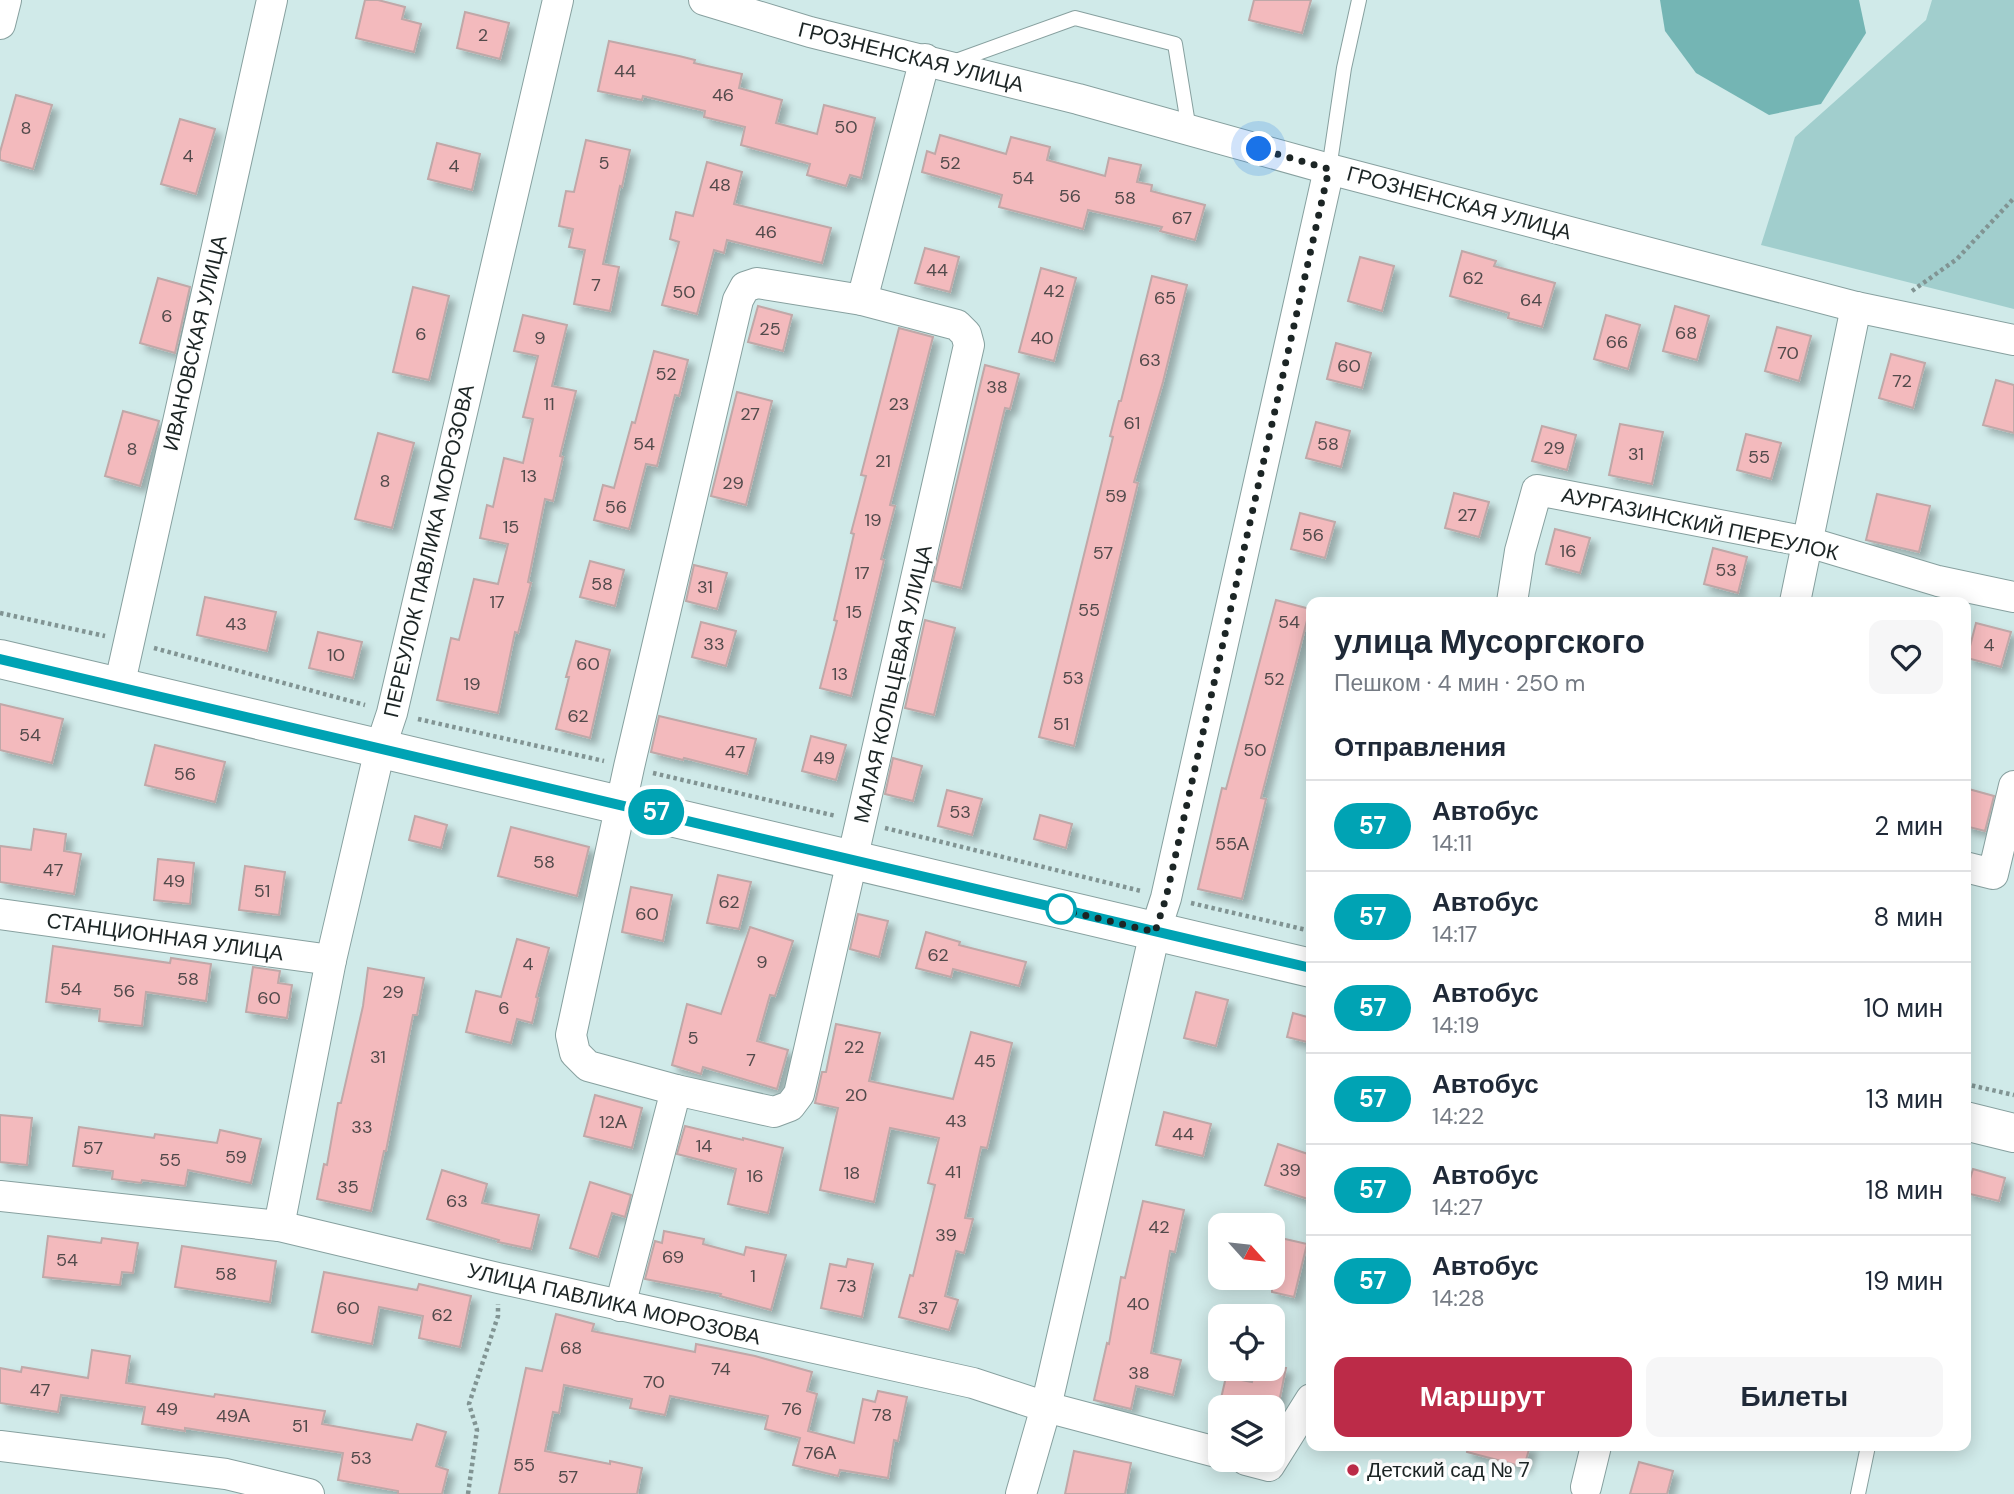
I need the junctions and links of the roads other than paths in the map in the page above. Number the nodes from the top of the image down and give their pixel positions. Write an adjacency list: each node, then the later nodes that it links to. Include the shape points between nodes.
1 (6, 0): 6 (street)
2 (272, 0): 18 (street, ИВАНОВСКАЯ УЛИЦА)
3 (558, 0): 19 (street, ПЕРЕУЛОК ПАВЛИКА МОРОЗОВА)
4 (704, 0): 7 (street, ГРОЗНЕНСКАЯ УЛИЦА)
5 (1359, 0): 9 (lane)
6 (0, 24)
7 (935, 62): 8 (street, ГРОЗНЕНСКАЯ УЛИЦА); 8 (lane, via 1075,19 1175,44); 10 (street)
8 (1189, 130): 9 (street, ГРОЗНЕНСКАЯ УЛИЦА)
9 (1329, 169): 11 (street, ГРОЗНЕНСКАЯ УЛИЦА); 25 (street)
10 (862, 300): 21 (street, МАЛАЯ КОЛЬЦЕВАЯ УЛИЦА, via 757,283 745,287 738,300); 22 (street, МАЛАЯ КОЛЬЦЕВАЯ УЛИЦА, via 957,325 969,345)
11 (1869, 310): 12 (street, ГРОЗНЕНСКАЯ УЛИЦА); 13 (street)
12 (2014, 340)
13 (1808, 542): 14 (street, АУРГАЗИНСКИЙ ПЕРЕУЛОК, via 1537,490); 15 (street); 16 (street, АУРГАЗИНСКИЙ ПЕРЕУЛОК, via 1938,582)
14 (1513, 597)
15 (1796, 597)
16 (2014, 597)
17 (0, 659): 18 (main road)
18 (119, 687): 19 (main road)
19 (380, 749): 21 (main road); 26 (street, ПЕРЕУЛОК ПАВЛИКА МОРОЗОВА)
20 (2014, 786): 23 (street, via 1993,874)
21 (621, 804): 22 (main road); 28 (street, МАЛАЯ КОЛЬЦЕВАЯ УЛИЦА, via 571,1035 575,1053 588,1066)
22 (853, 859): 25 (main road); 28 (street, МАЛАЯ КОЛЬЦЕВАЯ УЛИЦА, via 799,1094 790,1106 774,1112)
23 (1971, 868)
24 (0, 915): 26 (street, СТАНЦИОННАЯ УЛИЦА)
25 (1155, 932): 27 (main road); 35 (street)
26 (331, 960): 32 (street, ПЕРЕУЛОК ПАВЛИКА МОРОЗОВА)
27 (1306, 967)
28 (676, 1090): 33 (street)
29 (1971, 1122): 30 (main road)
30 (2014, 1133)
31 (0, 1196): 32 (street, УЛИЦА ПАВЛИКА МОРОЗОВА)
32 (279, 1226): 33 (street, УЛИЦА ПАВЛИКА МОРОЗОВА)
33 (620, 1306): 35 (street, УЛИЦА ПАВЛИКА МОРОЗОВА, via 973,1383)
34 (1306, 1405): 36 (street)
35 (1046, 1407): 38 (street, УЛИЦА ПАВЛИКА МОРОЗОВА); 43 (street)
36 (1285, 1430)
37 (0, 1447): 42 (street, via 226,1474)
38 (1208, 1450)
39 (1595, 1451): 41 (street)
40 (1867, 1451): 44 (lane)
41 (1586, 1487)
42 (309, 1494)
43 (1021, 1494)
44 (1858, 1494)

